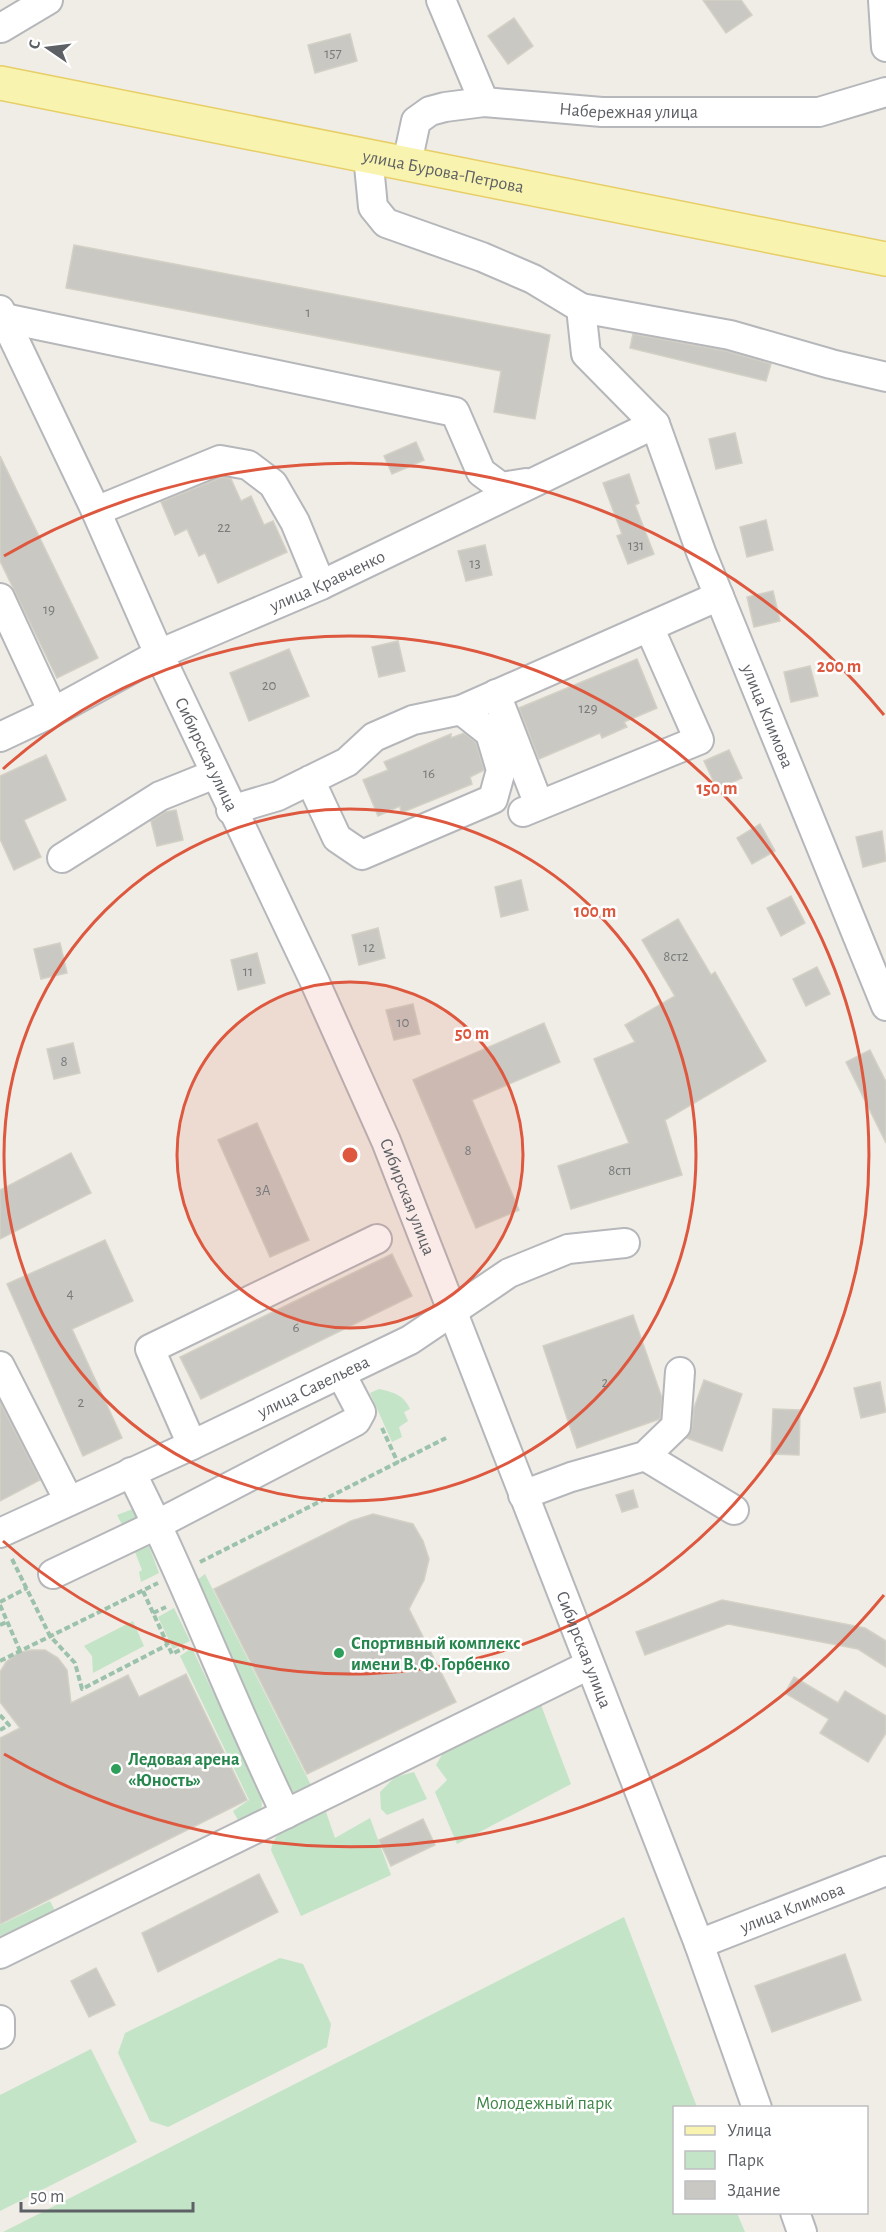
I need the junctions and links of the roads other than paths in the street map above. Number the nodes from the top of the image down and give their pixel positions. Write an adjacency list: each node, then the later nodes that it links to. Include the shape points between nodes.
1 (48, 0): 4 (street)
2 (441, 0): 8 (street)
3 (883, 0): 5 (street)
4 (1, 28)
5 (886, 47)
6 (0, 83): 9 (main road, улица Бурова-Петрова)
7 (886, 93): 8 (street, Набережная улица, via 819,112 602,112)
8 (484, 102): 10 (street, Набережная улица, via 445,106 416,121)
9 (368, 155): 10 (main road, улица Бурова-Петрова); 12 (street, via 373,207 386,223 533,279)
10 (407, 163): 11 (main road, улица Бурова-Петрова)
11 (886, 259)
12 (581, 308): 15 (street, via 730,335); 17 (street, via 586,354)
13 (2, 314): 18 (street, via 455,412 481,472 501,487); 19 (street, Сибирская улица)
14 (886, 356): 15 (street)
15 (850, 369): 16 (street)
16 (886, 377)
17 (655, 424): 18 (street, улица Кравченко); 21 (street, улица Климова)
18 (534, 482): 20 (street, улица Кравченко)
19 (96, 511): 20 (street, via 220,460 248,465 273,484 295,522); 24 (street, Сибирская улица)
20 (321, 585): 24 (street, улица Кравченко)
21 (719, 596): 23 (street); 33 (street, улица Климова)
22 (0, 598): 27 (street)
23 (649, 627): 25 (street); 25 (street, via 699,740 531,809)
24 (159, 654): 27 (street, улица Кравченко); 29 (street, Сибирская улица)
25 (496, 694): 26 (street)
26 (461, 710): 30 (street, via 413,720 374,737 348,762); 30 (street, via 490,733 501,770 493,799 362,855 337,838)
27 (53, 712): 28 (street, улица Кравченко)
28 (0, 737)
29 (215, 774): 31 (street, Сибирская улица); 32 (street, via 160,796)
30 (310, 780): 31 (street, via 278,796)
31 (231, 810): 36 (street, Сибирская улица, via 314,980 386,1141)
32 (62, 858)
33 (886, 1006)
34 (377, 1239): 40 (street, via 150,1349)
35 (625, 1243): 36 (street, улица Савельева, via 568,1249 528,1265 509,1273)
36 (453, 1312): 39 (street, улица Савельева, via 410,1340); 43 (street, Сибирская улица)
37 (0, 1366): 44 (street)
38 (680, 1372): 41 (street, via 676,1426)
39 (341, 1374): 40 (street, улица Савельева); 46 (street, via 361,1412 356,1421)
40 (192, 1445): 42 (street, улица Савельева)
41 (645, 1456): 43 (street); 45 (street)
42 (132, 1472): 44 (street, улица Савельева); 46 (street)
43 (523, 1495): 49 (street, Сибирская улица)
44 (69, 1502): 47 (street, улица Савельева)
45 (734, 1510)
46 (158, 1524): 48 (street); 50 (street, via 246,1733)
47 (0, 1533)
48 (53, 1574)
49 (589, 1665): 50 (street); 52 (street, Сибирская улица)
50 (285, 1814): 53 (street)
51 (886, 1871): 52 (street, улица Климова)
52 (699, 1944): 56 (street, Сибирская улица)
53 (0, 1954)
54 (0, 2020): 55 (street)
55 (0, 2034)
56 (756, 2106)
57 (796, 2214): 58 (street)
58 (802, 2232)

